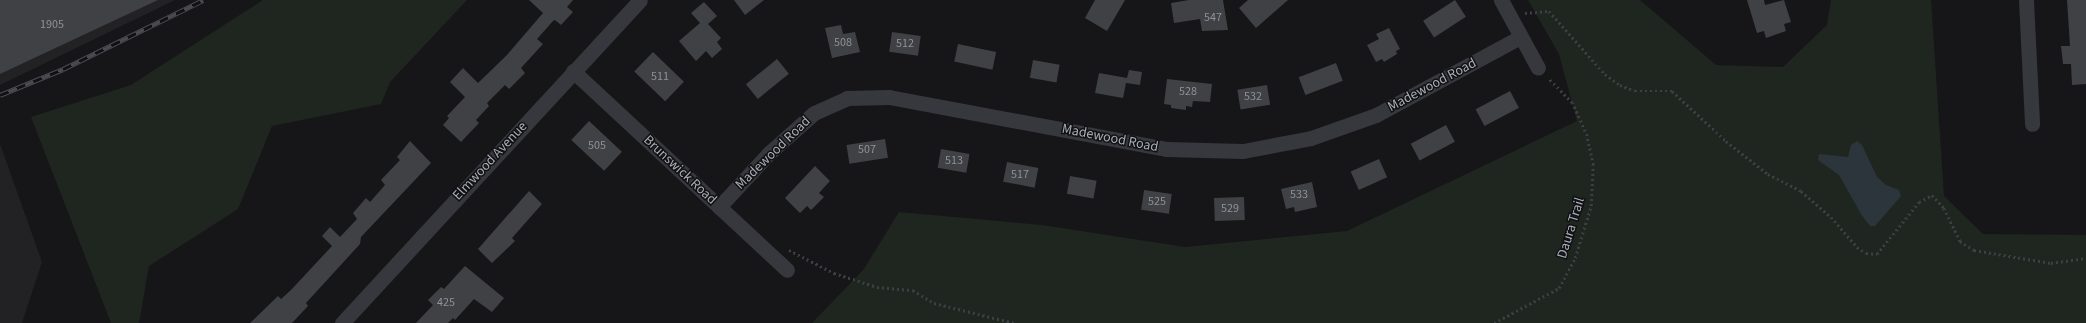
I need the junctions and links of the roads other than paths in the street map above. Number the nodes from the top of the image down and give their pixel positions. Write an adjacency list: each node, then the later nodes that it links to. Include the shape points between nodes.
1 (640, 0): 6 (street, Elmwood Avenue)
2 (1501, 0): 4 (street)
3 (2026, 0): 7 (street)
4 (1520, 36): 5 (street); 8 (street, Madewood Road, via 1376,115 1311,138 1242,151 1167,149 889,97 847,98 814,113 769,153)
5 (1538, 68)
6 (573, 71): 8 (street, Brunswick Road); 10 (street, Elmwood Avenue)
7 (2032, 124)
8 (719, 207): 9 (street, Brunswick Road)
9 (787, 270)
10 (342, 323)

